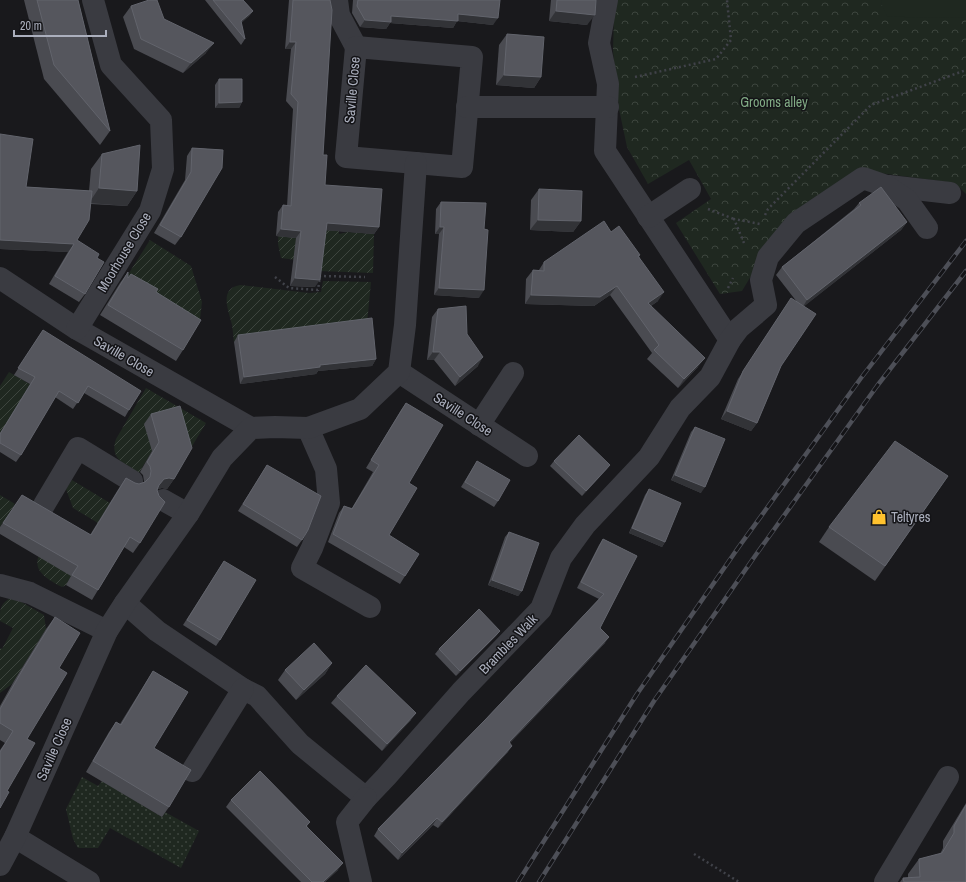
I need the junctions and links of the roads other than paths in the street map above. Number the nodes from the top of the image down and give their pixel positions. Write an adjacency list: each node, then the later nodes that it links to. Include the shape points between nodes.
1 (92, 0): 14 (street, Moorhouse Close, via 111,65 160,120 163,169 150,211)
2 (337, 0): 4 (street, via 339,15)
3 (607, 0): 6 (street, via 599,43 608,84)
4 (356, 47): 5 (street, Saville Close, via 472,57); 7 (street, Saville Close, via 346,157)
5 (468, 107): 6 (street); 7 (street, Saville Close, via 462,167)
6 (608, 107): 11 (street, via 605,151)
7 (416, 163): 16 (street, via 405,325)
8 (886, 186): 10 (street); 12 (street, via 907,200); 15 (street, Brambles Walk, via 863,178 796,223 768,257 761,280 766,305 739,328)
9 (690, 189): 11 (street)
10 (950, 193)
11 (648, 217): 15 (street)
12 (927, 228)
13 (0, 278): 14 (street, Saville Close)
14 (77, 329): 19 (street, Saville Close)
15 (730, 340): 33 (street, Brambles Walk, via 710,377 680,408 649,457 585,525 561,558 541,609 461,692)
16 (399, 372): 18 (street, Saville Close); 20 (street, via 360,409)
17 (513, 373): 18 (street)
18 (479, 424): 21 (street, Saville Close)
19 (251, 428): 20 (street); 25 (street, Saville Close, via 222,458)
20 (308, 428): 28 (street, via 326,469 329,503 302,568)
21 (527, 456)
22 (132, 481): 24 (street, via 78,448)
23 (163, 500): 25 (street)
24 (44, 505)
25 (188, 514): 27 (street, Saville Close)
26 (0, 585): 29 (street, via 30,593)
27 (125, 603): 29 (street, Saville Close); 30 (street, via 157,631)
28 (370, 607)
29 (107, 631): 34 (street, Saville Close)
30 (250, 692): 31 (street); 33 (street, via 300,744)
31 (192, 771)
32 (948, 777): 38 (street)
33 (366, 798): 37 (street, Brambles Walk, via 347,822)
34 (15, 837): 35 (street, Saville Close); 36 (street)
35 (0, 865)
36 (90, 882)
37 (361, 882)
38 (885, 882)

